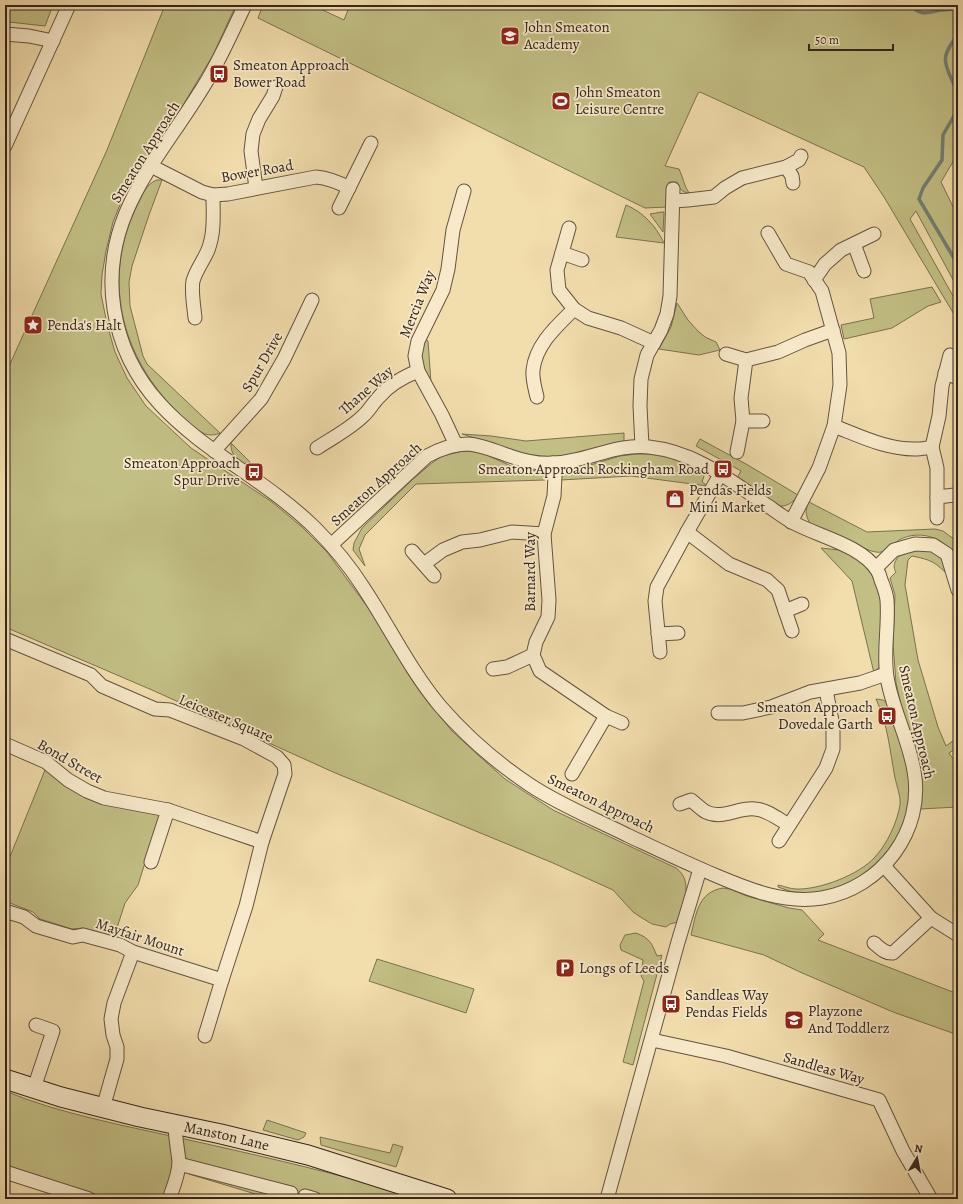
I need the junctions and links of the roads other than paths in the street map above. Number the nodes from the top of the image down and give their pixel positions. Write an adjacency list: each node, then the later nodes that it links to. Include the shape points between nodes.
1 (69, 5): 4 (street)
2 (245, 5): 9 (street, Smeaton Approach, via 203,88)
3 (5, 34): 4 (street)
4 (53, 41): 7 (street)
5 (276, 88): 12 (street, via 253,134 251,151)
6 (371, 143): 13 (street)
7 (5, 146)
8 (801, 156): 10 (street, via 799,160)
9 (151, 166): 15 (street, Bower Road); 44 (street, Smeaton Approach, via 128,206 114,250 112,287 117,324 133,367 149,392 169,415)
10 (786, 167): 11 (street); 29 (street, via 742,178 714,197 688,200 673,195 670,296 667,314)
11 (793, 183)
12 (256, 188): 13 (street, Bower Road, via 316,177 333,180); 15 (street, Bower Road)
13 (349, 188): 16 (street)
14 (464, 191): 33 (street, Mercia Way, via 453,230 443,290 416,348)
15 (213, 195): 27 (street, via 212,237 193,282)
16 (339, 208)
17 (569, 228): 21 (street)
18 (768, 233): 24 (street, via 786,264 809,272)
19 (874, 234): 20 (street)
20 (854, 244): 23 (street); 24 (street, via 841,250 825,264)
21 (562, 253): 22 (street); 26 (street, via 558,270 559,290)
22 (582, 260)
23 (864, 271)
24 (814, 280): 28 (street, via 822,291)
25 (312, 300): 44 (street, Spur Drive, via 284,359 261,399)
26 (574, 310): 29 (street, via 588,318 621,328); 36 (street, via 550,334 539,351 533,370)
27 (194, 318)
28 (833, 330): 32 (street, via 778,352); 39 (street, via 839,353 840,385)
29 (654, 343): 41 (street, via 647,355 641,379)
30 (726, 354): 32 (street)
31 (950, 355): 34 (street)
32 (746, 360): 37 (street, via 742,398)
33 (418, 371): 40 (street, Mercia Way); 43 (street, Thane Way, via 390,387 365,415)
34 (945, 373): 35 (street); 42 (street)
35 (958, 378)
36 (537, 397)
37 (743, 421): 38 (street); 45 (street)
38 (763, 421)
39 (834, 426): 42 (street, via 898,448 918,450); 51 (street, via 819,468)
40 (456, 445): 46 (street, Smeaton Approach, via 469,444 537,463); 54 (street, Smeaton Approach, via 427,456)
41 (642, 446): 46 (street, Smeaton Approach, via 626,447 575,461); 47 (street, Smeaton Approach, via 688,455)
42 (932, 447): 49 (street, via 937,468)
43 (317, 448)
44 (214, 451): 54 (street, Smeaton Approach, via 275,494)
45 (736, 452)
46 (553, 463): 53 (street, Barnard Way, via 554,496)
47 (721, 473): 51 (street, Smeaton Approach); 52 (street)
48 (955, 495): 49 (street)
49 (937, 497): 50 (street)
50 (937, 518)
51 (791, 522): 57 (street, Smeaton Approach, via 860,552)
52 (687, 532): 61 (street, via 729,564 766,580 778,590); 64 (street, via 657,587 655,601)
53 (544, 534): 56 (street, via 512,532 462,542 443,550); 67 (street, Barnard Way, via 548,617)
54 (332, 545): 83 (street, Smeaton Approach, via 366,590 419,678 442,708 479,746 526,783 552,799)
55 (412, 551): 56 (street)
56 (424, 564): 58 (street)
57 (876, 568): 59 (street, via 894,550 915,544 933,545 947,554); 69 (street, Smeaton Approach, via 887,596)
58 (434, 576)
59 (958, 590)
60 (802, 604): 61 (street)
61 (785, 611): 62 (street)
62 (792, 631)
63 (678, 633): 64 (street)
64 (658, 634): 66 (street)
65 (5, 639): 80 (street, Leicester Square, via 91,675 102,686 155,709 170,710 244,739 277,757 284,765 284,774)
66 (660, 652)
67 (533, 655): 68 (street, via 507,667); 72 (street, via 540,671)
68 (493, 669)
69 (886, 674): 70 (street); 82 (street, Smeaton Approach, via 912,761 916,800 903,842)
70 (826, 690): 71 (street, via 810,692 771,707 743,713); 78 (street, via 833,726 833,749 826,768)
71 (718, 713)
72 (606, 716): 73 (street); 75 (street)
73 (622, 723)
74 (5, 744): 77 (street, Bond Street, via 46,762 68,780 104,798)
75 (572, 774)
76 (680, 804): 78 (street, via 691,800 706,812 722,815 755,809 768,812)
77 (168, 810): 80 (street, Bond Street); 81 (street)
78 (789, 825): 79 (street)
79 (779, 841)
80 (262, 842): 89 (street, Leicester Square, via 246,906)
81 (151, 862)
82 (884, 866): 83 (street, Smeaton Approach, via 863,883 841,893 801,900 752,890); 85 (street)
83 (700, 869): 92 (street)
84 (5, 911): 88 (street, Mayfair Mount, via 24,917 36,926 73,936 88,936 120,945)
85 (931, 918): 86 (street); 87 (street, via 893,953 887,953)
86 (958, 935)
87 (874, 943)
88 (133, 952): 89 (street, Mayfair Mount); 95 (street, via 114,1003 111,1019 117,1059)
89 (222, 980): 91 (street, Leicester Square)
90 (36, 1025): 94 (street, via 53,1031)
91 (205, 1036)
92 (652, 1040): 103 (street); 104 (street, Sandleas Way, via 726,1056 879,1100 903,1151)
93 (5, 1079): 94 (street, Manston Lane)
94 (34, 1088): 95 (street, Manston Lane)
95 (103, 1108): 96 (street, Manston Lane)
96 (175, 1124): 97 (street); 102 (street, Manston Lane, via 308,1155)
97 (179, 1164): 99 (street); 101 (street)
98 (5, 1172): 100 (street)
99 (291, 1193)
100 (89, 1199)
101 (170, 1199)
102 (447, 1199)
103 (607, 1199)
104 (931, 1199)

